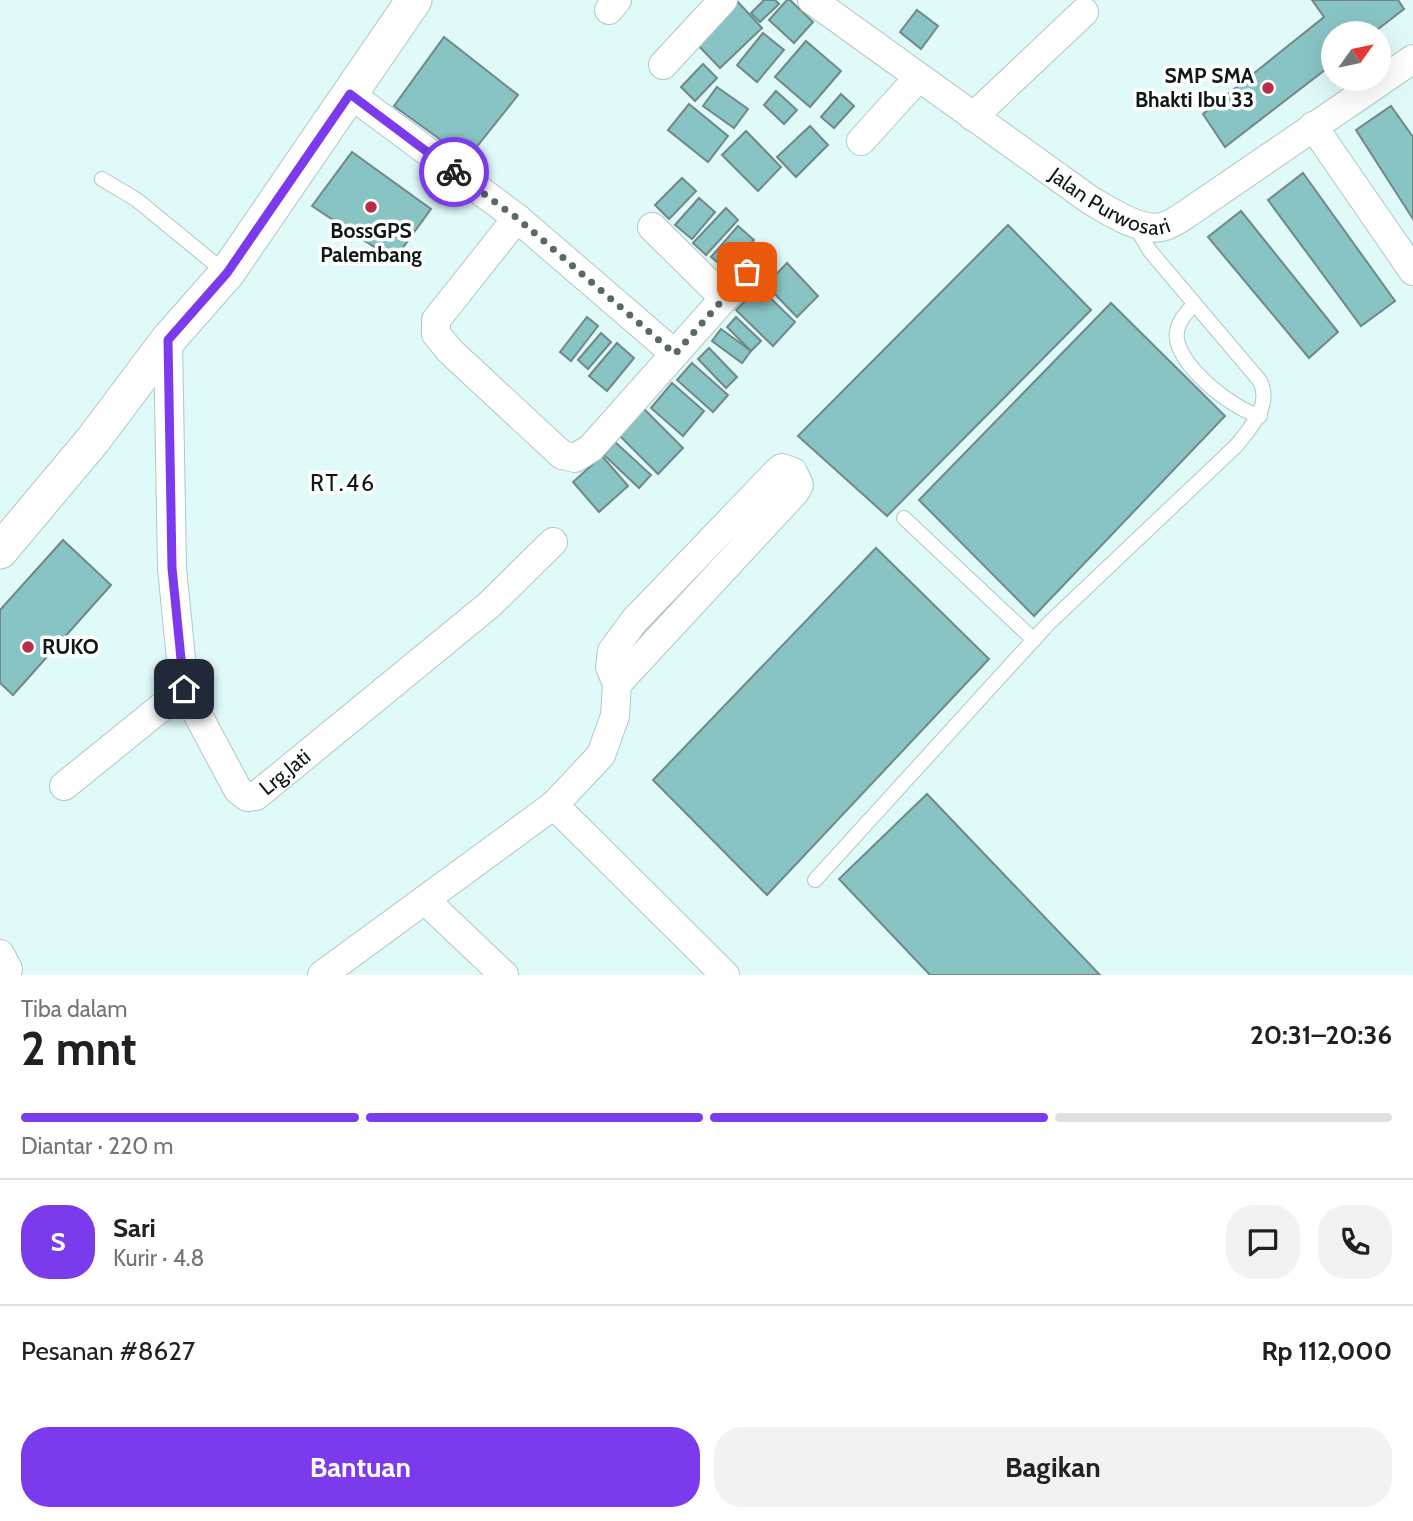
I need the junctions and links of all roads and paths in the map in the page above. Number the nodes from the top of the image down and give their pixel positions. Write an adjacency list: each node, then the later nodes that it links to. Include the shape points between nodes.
1 (414, 0): 8 (street)
2 (723, 0): 6 (street)
3 (812, 0): 7 (street, Jalan Purwosari)
4 (1084, 12): 9 (street)
5 (1413, 59): 10 (street, Jalan Purwosari)
6 (663, 65)
7 (918, 78): 9 (street, Jalan Purwosari); 11 (street)
8 (350, 94): 13 (street); 18 (street)
9 (973, 117): 14 (street, Jalan Purwosari, via 1090,201)
10 (1313, 126): 14 (street, Jalan Purwosari, via 1164,227); 17 (street)
11 (861, 141)
12 (102, 179): 18 (lane, via 137,200)
13 (517, 218): 22 (street); 22 (street, via 436,320 436,334 562,454 575,457 591,448)
14 (1133, 222): 20 (lane, via 1150,251)
15 (652, 227): 19 (street)
16 (760, 259): 19 (street)
17 (1413, 271)
18 (227, 273): 21 (street)
19 (729, 292): 22 (street)
20 (1195, 304): 23 (lane, via 1260,381 1265,390); 23 (lane, via 1176,332 1182,356 1220,395 1248,414)
21 (168, 340): 26 (street, via 93,440); 31 (street, Lrg.Jati, via 172,568)
22 (675, 354)
23 (1260, 416): 29 (lane, via 1236,446)
24 (904, 518): 29 (lane)
25 (554, 542): 31 (street, Lrg.Jati, via 489,605 256,796 247,797 238,790)
26 (0, 551)
27 (678, 576): 28 (street); 28 (street, via 777,472 787,468 793,472 799,485 795,492); 30 (street, via 612,651 610,667)
28 (699, 596): 30 (street)
29 (1034, 640): 34 (lane)
30 (617, 684): 33 (street, via 615,716 601,755)
31 (184, 689): 32 (street)
32 (64, 786)
33 (554, 805): 35 (street); 40 (street)
34 (815, 880)
35 (425, 900): 38 (street); 39 (street)
36 (0, 954): 37 (street, via 8,969)
37 (6, 975)
38 (323, 975)
39 (504, 975)
40 (725, 975)

